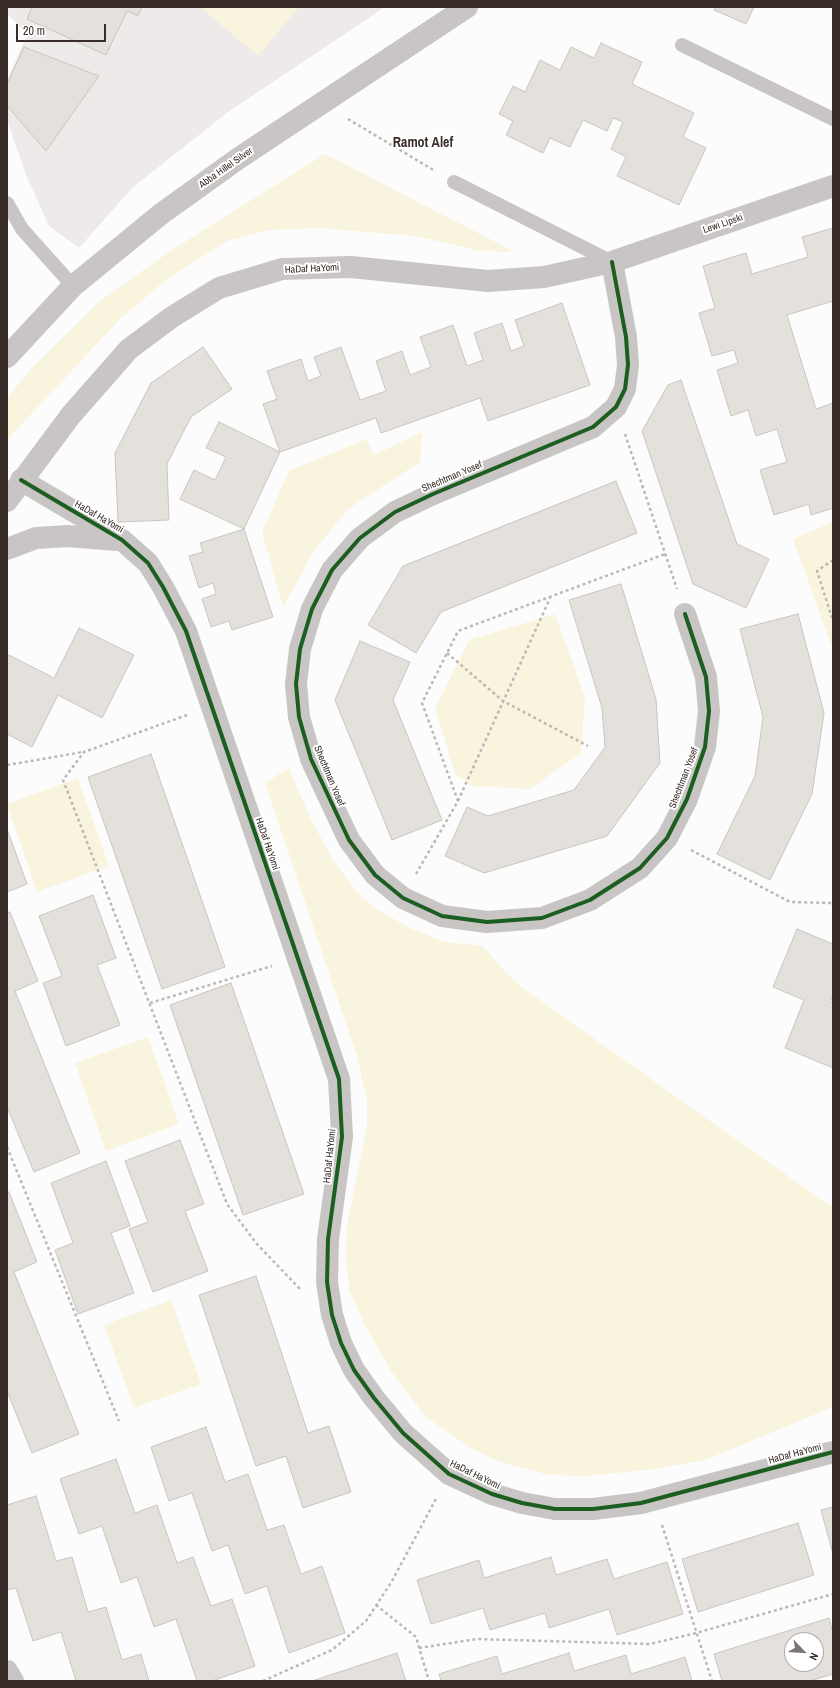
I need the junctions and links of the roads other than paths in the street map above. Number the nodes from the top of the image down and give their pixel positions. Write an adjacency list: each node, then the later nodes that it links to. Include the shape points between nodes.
1 (467, 7): 8 (street, Abba Hillel Silver, via 239,158 161,214)
2 (682, 45): 3 (lane)
3 (833, 119)
4 (454, 182): 7 (lane)
5 (833, 186): 7 (street, Lewi Lipski)
6 (7, 203): 8 (lane, via 22,229)
7 (612, 262): 10 (street, HaDaf HaYomi, via 544,277 488,281 351,267 282,269 219,288 172,317 129,349 71,415); 14 (street, Shechtman Yosef, via 626,337 628,365 625,389 616,408 593,427 395,512 360,538 332,570 312,609 300,649 296,684 299,717 311,760 349,840 375,875 403,898 442,916 487,922 542,918 590,900 640,868 667,838 687,799 705,747 709,711 706,677)
8 (73, 286): 9 (street, Abba Hillel Silver)
9 (7, 357)
10 (21, 480): 11 (street, HaDaf HaYomi); 12 (street, HaDaf HaYomi)
11 (7, 501)
12 (122, 540): 13 (street, HaDaf HaYomi, via 68,536 36,538); 15 (street, HaDaf HaYomi, via 148,563 186,630 339,1080 342,1137 328,1239 327,1282 332,1315 341,1343 354,1370 374,1398 403,1433 450,1474 492,1494 555,1509 593,1509 640,1503)
13 (7, 549)
14 (685, 614)
15 (833, 1452)
16 (7, 1671): 17 (street)
17 (13, 1681)

